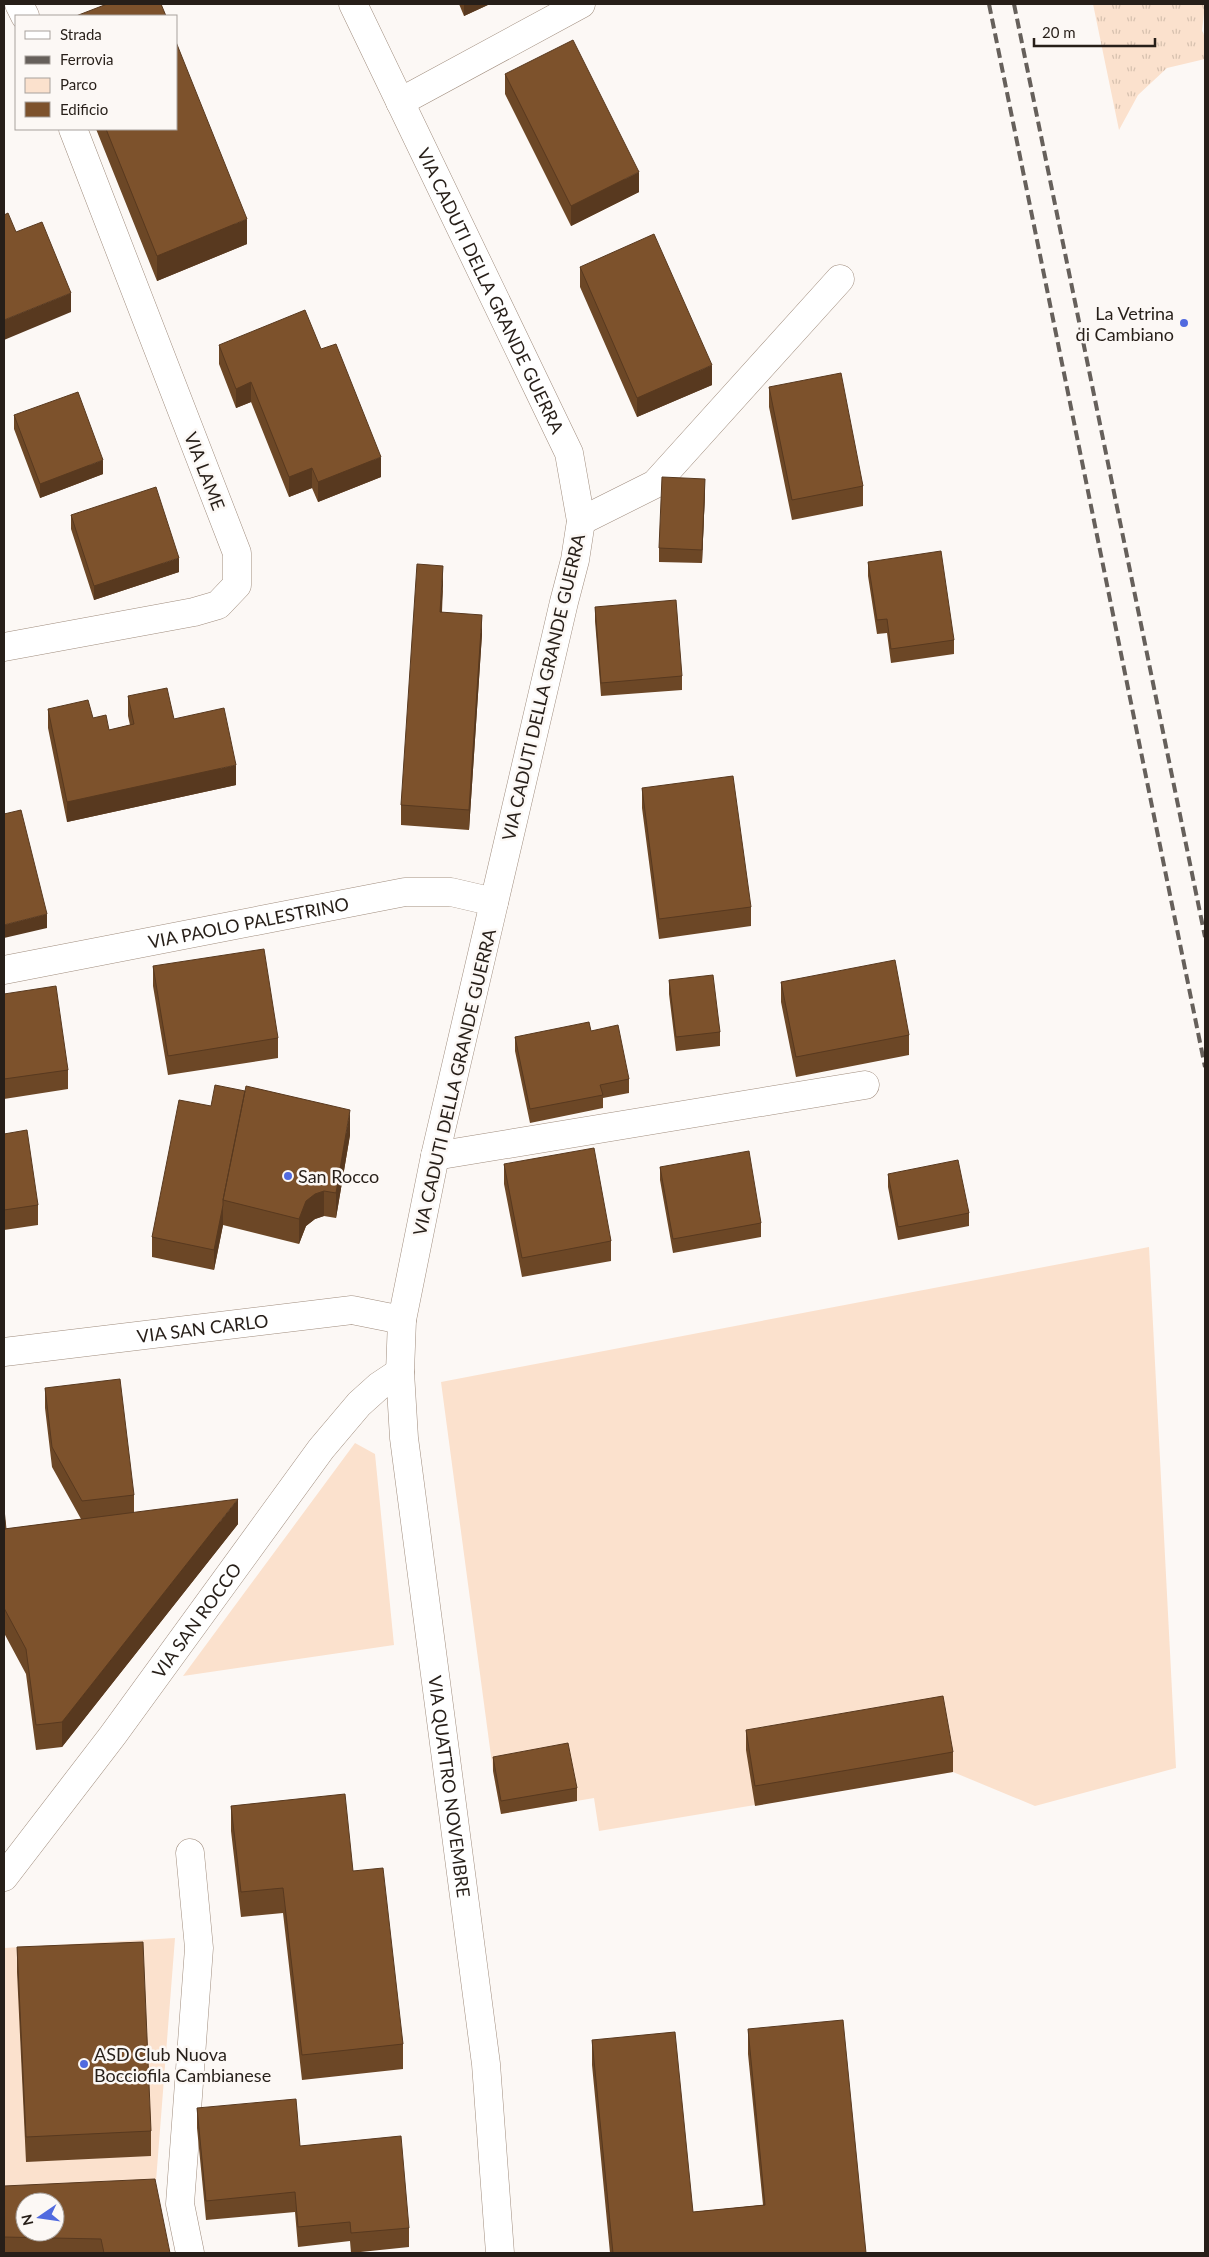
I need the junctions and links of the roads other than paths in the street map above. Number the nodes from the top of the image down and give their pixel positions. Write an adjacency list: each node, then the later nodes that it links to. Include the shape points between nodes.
1 (353, 4): 3 (street, VIA CADUTI DELLA GRANDE GUERRA)
2 (581, 4): 3 (street)
3 (400, 102): 6 (street, VIA CADUTI DELLA GRANDE GUERRA, via 569,454)
4 (73, 130): 7 (street, VIA LAME, via 237,553 237,585 218,605 194,612)
5 (840, 279): 6 (street, via 655,484)
6 (581, 521): 8 (street, VIA CADUTI DELLA GRANDE GUERRA, via 575,560)
7 (4, 647)
8 (494, 902): 9 (street, VIA PAOLO PALESTRINO, via 452,892 405,892); 11 (street, VIA CADUTI DELLA GRANDE GUERRA)
9 (4, 970)
10 (865, 1085): 11 (street)
11 (435, 1156): 12 (street, VIA CADUTI DELLA GRANDE GUERRA)
12 (402, 1320): 13 (street, VIA SAN CARLO, via 352,1310); 14 (street, VIA QUATTRO NOVEMBRE)
13 (4, 1352)
14 (400, 1372): 16 (street, VIA SAN ROCCO, via 359,1404 321,1449 113,1735); 18 (street, VIA QUATTRO NOVEMBRE, via 404,1438 486,2064)
15 (190, 1854): 17 (street, via 199,1948 180,2204)
16 (4, 1877)
17 (190, 2253)
18 (500, 2253)

